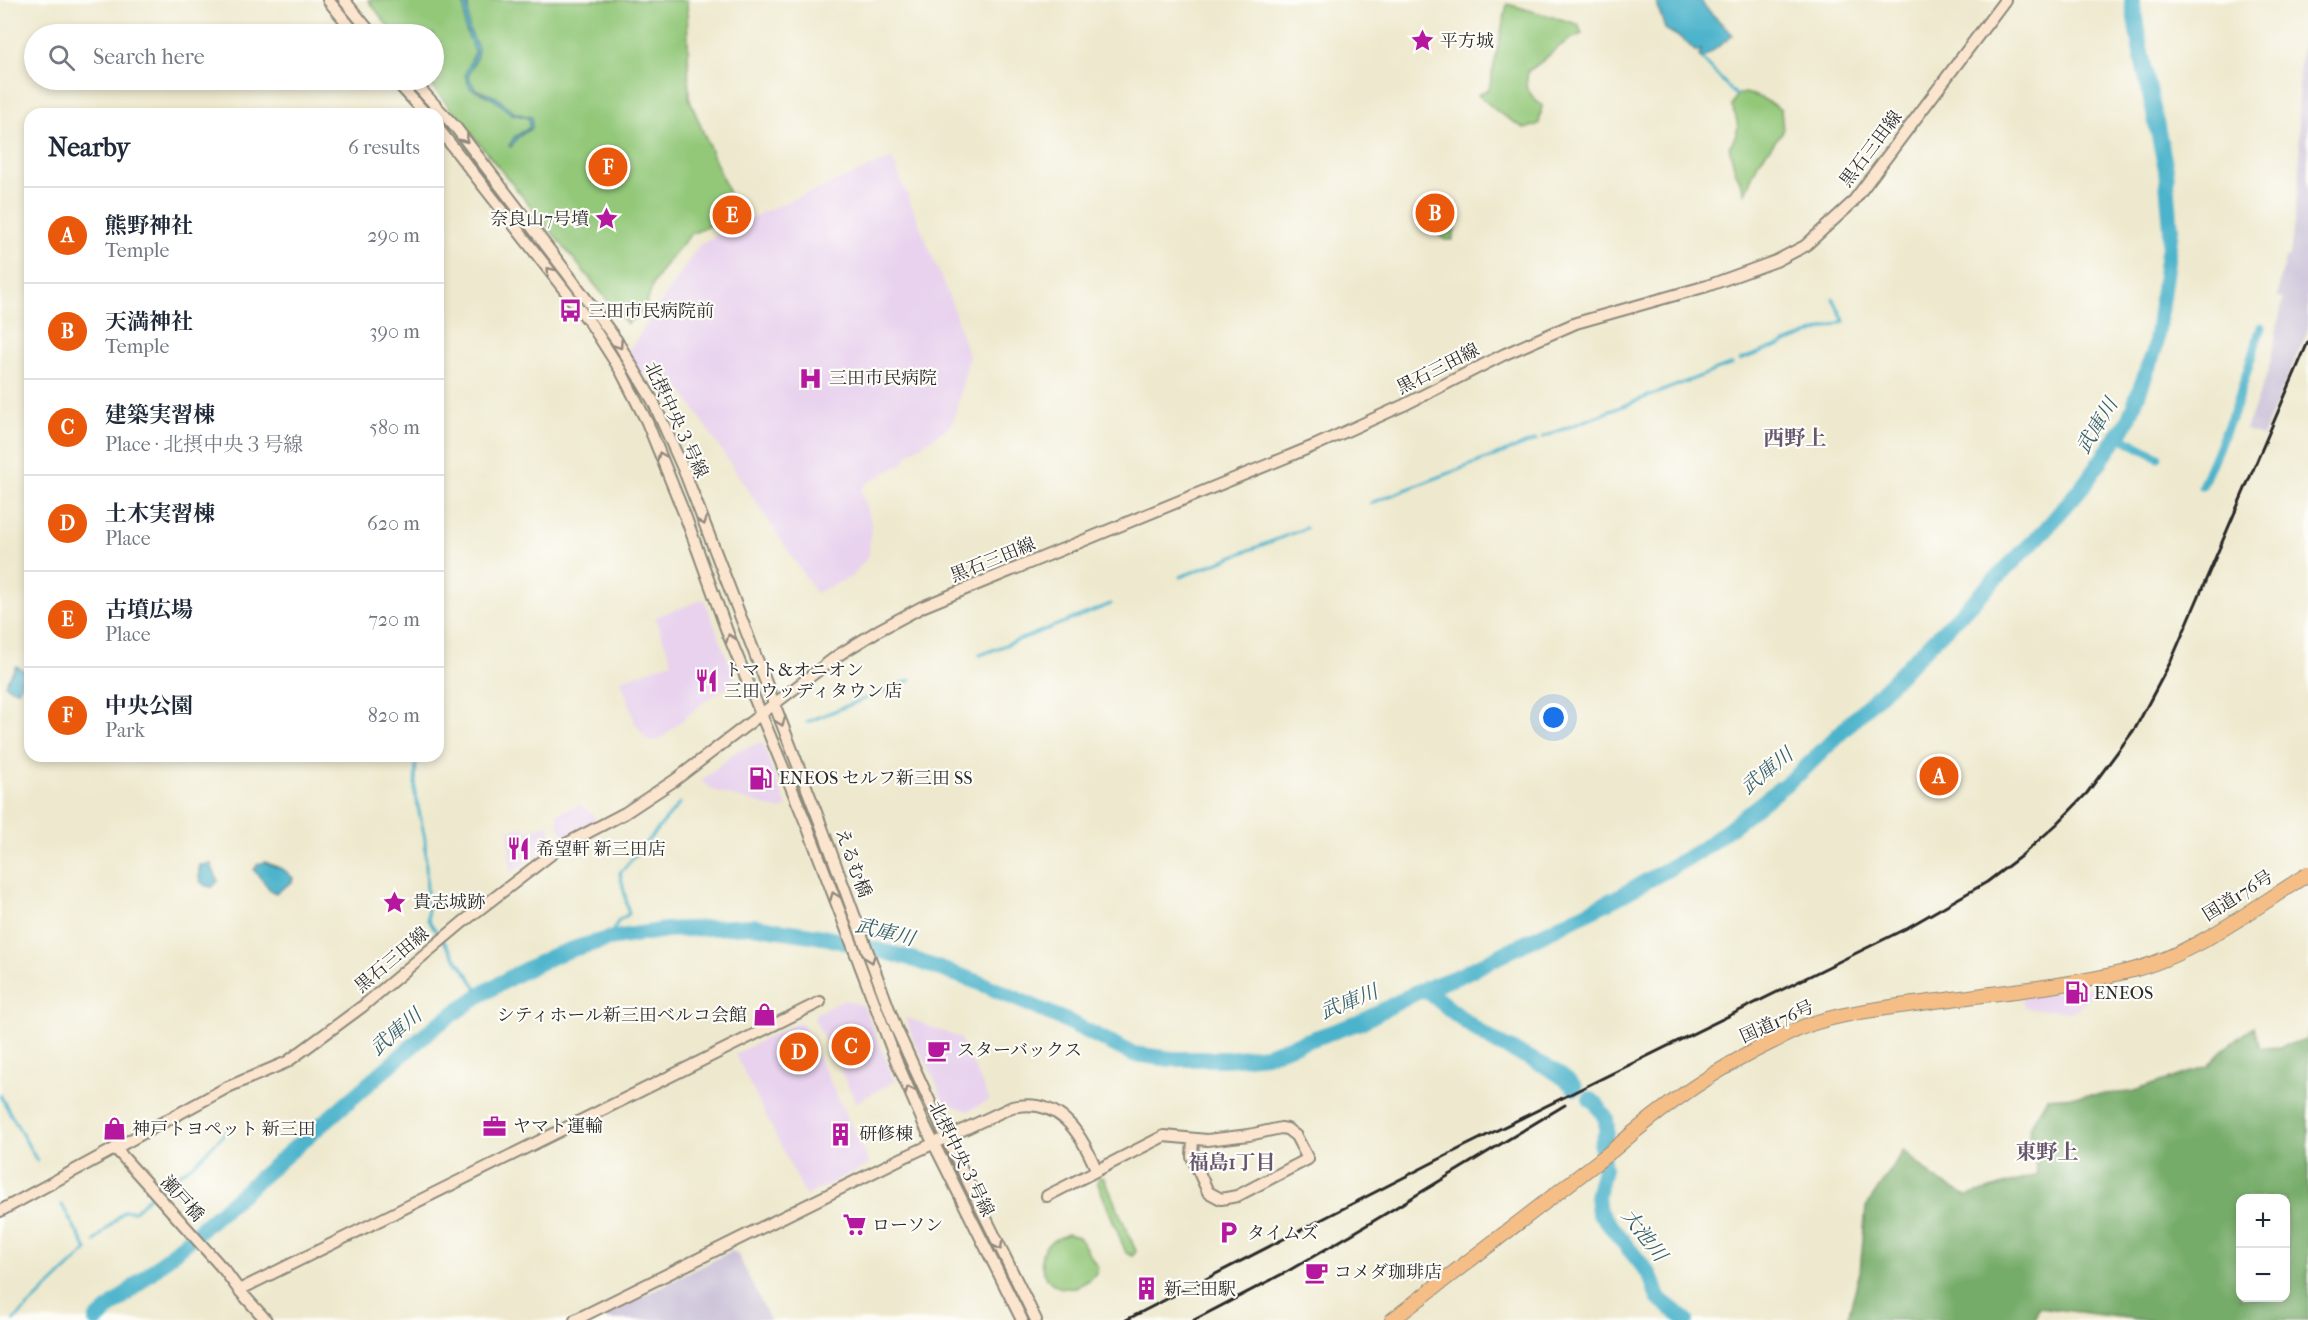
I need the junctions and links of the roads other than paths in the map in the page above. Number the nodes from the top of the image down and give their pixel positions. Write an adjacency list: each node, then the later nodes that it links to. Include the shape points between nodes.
1 (328, 0): 4 (street)
2 (344, 0): 5 (street)
3 (2005, 0): 12 (street, 黒石三田線, via 1852,203 1805,246 1707,286 1576,323 1316,445 922,607 845,651)
4 (348, 24)
5 (364, 24)
6 (404, 90): 8 (street)
7 (421, 90): 9 (street, 北摂中央３号線, one-way to 9)
8 (421, 108)
9 (438, 108)
10 (444, 114): 12 (street, 北摂中央３号線, one-way to 12, via 567,273 634,368 669,433)
11 (444, 136): 13 (street, 北摂中央３号線, one-way to 11, via 672,483 621,371 591,324)
12 (774, 702): 13 (street, 黒石三田線); 14 (street, 北摂中央３号線, one-way to 14)
13 (761, 714): 15 (street, 北摂中央３号線); 23 (street, 黒石三田線, via 625,813 562,846 287,1062 228,1087)
14 (822, 825): 19 (street, えるむ橋, one-way to 19)
15 (808, 828): 18 (street, えるむ橋, one-way to 15)
16 (2308, 874): 32 (highway, 国道176号, via 2186,949 2130,971 1847,1014 1809,1024 1751,1052 1702,1081 1642,1125)
17 (820, 1002): 27 (street)
18 (877, 1010): 22 (street, 北摂中央３号線, one-way to 18)
19 (891, 1014): 20 (street, 北摂中央３号線)
20 (946, 1137): 22 (street); 24 (street, via 1012,1107 1042,1107 1053,1111 1081,1136); 31 (street, 北摂中央３号線, one-way to 31)
21 (1192, 1139): 21 (street, via 1191,1157 1208,1192 1221,1199 1237,1196 1308,1159 1296,1136 1287,1129); 24 (street, via 1164,1136)
22 (934, 1143): 29 (street); 30 (street, 北摂中央３号線)
23 (115, 1148): 26 (street, 黒石三田線); 27 (street, 瀬戸橋)
24 (1096, 1169): 25 (street)
25 (1047, 1196)
26 (0, 1211)
27 (239, 1290): 28 (street, 瀬戸橋)
28 (266, 1320)
29 (575, 1320)
30 (1022, 1320)
31 (1036, 1320)
32 (1392, 1320)

